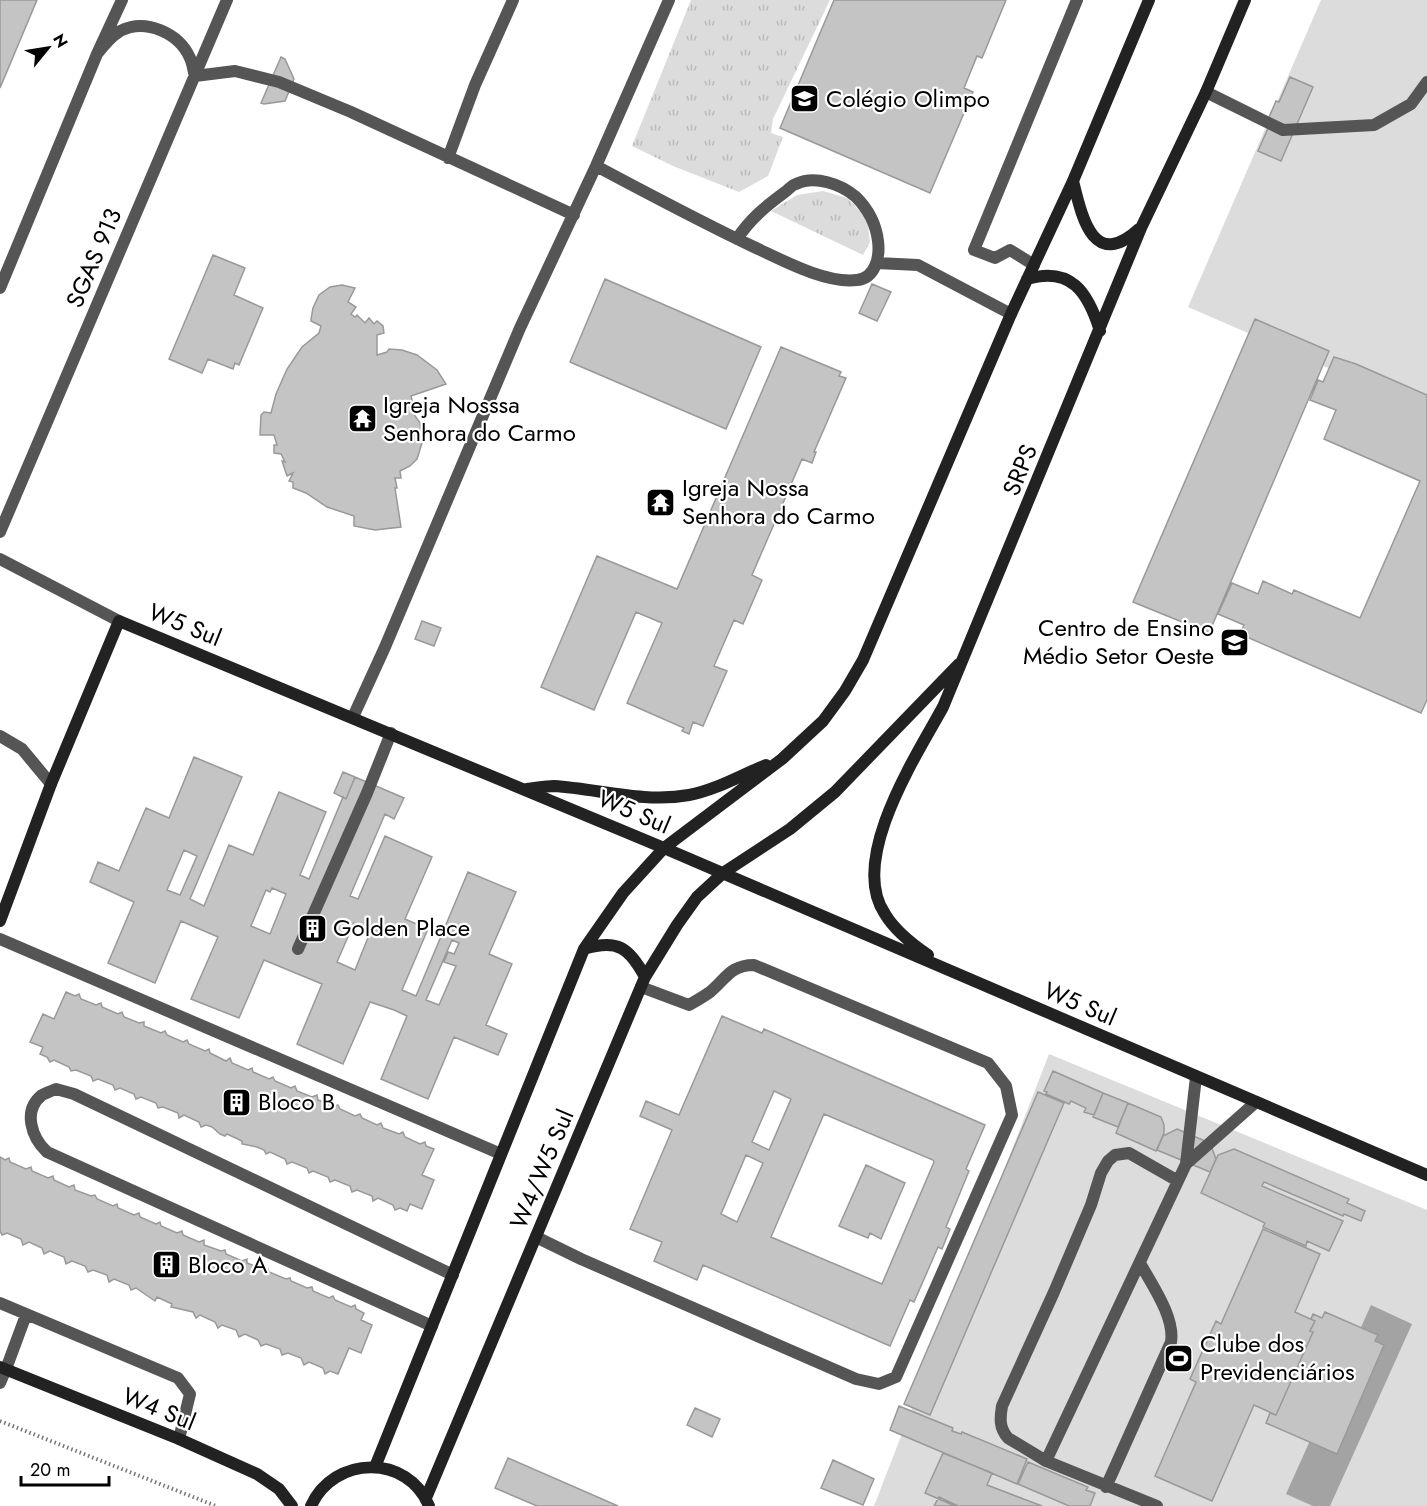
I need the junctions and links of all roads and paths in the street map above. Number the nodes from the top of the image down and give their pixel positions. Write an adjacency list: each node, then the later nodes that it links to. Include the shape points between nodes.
1 (122, 0): 8 (street)
2 (227, 0): 9 (street, SGAS 913)
3 (513, 0): 12 (street)
4 (669, 0): 13 (street)
5 (1077, 0): 19 (street, via 974,250 995,258 1010,250)
6 (1149, 0): 14 (main road)
7 (1245, 0): 11 (main road, SRPS)
8 (97, 54): 9 (street, via 120,31 153,27 169,33 181,44); 21 (street)
9 (195, 76): 12 (street, via 235,71 279,82); 24 (street, SGAS 913)
10 (1427, 82): 11 (street, via 1411,104 1374,125 1283,130)
11 (1206, 92): 16 (main road, SRPS)
12 (448, 158): 15 (street)
13 (596, 166): 15 (street); 17 (street)
14 (1073, 181): 16 (main road, via 1086,226 1097,240 1111,245 1120,243); 19 (main road)
15 (574, 215): 28 (street, via 520,328)
16 (1141, 228): 23 (main road, SRPS)
17 (736, 239): 18 (street, via 802,270 836,278 866,278); 18 (street, via 755,215 795,184 828,182 849,192 867,209 877,233)
18 (877, 263): 22 (street, via 918,266)
19 (1034, 265): 20 (main road)
20 (1027, 279): 22 (main road); 23 (main road, via 1043,274 1069,279 1086,296)
21 (0, 288)
22 (1011, 314): 31 (main road, via 863,660 823,721)
23 (1100, 330): 27 (main road, SRPS)
24 (0, 532)
25 (0, 559): 26 (street)
26 (119, 621): 28 (main road, W5 Sul); 32 (main road, W5 Sul)
27 (964, 658): 35 (main road, SRPS, via 835,792 790,829); 40 (main road, via 884,825 873,870 878,901 885,914 900,932)
28 (353, 717): 29 (main road, W5 Sul)
29 (392, 733): 33 (main road, W5 Sul); 39 (street)
30 (0, 736): 32 (street, via 22,750)
31 (782, 759): 33 (main road, via 688,795 627,796 552,786); 34 (main road)
32 (51, 784): 36 (main road, W5 Sul)
33 (526, 790): 34 (main road, W5 Sul)
34 (664, 848): 35 (main road, W5 Sul); 38 (main road, W4/W5 Sul, via 623,893)
35 (723, 873): 40 (main road, W5 Sul); 41 (main road, W4/W5 Sul, via 697,897)
36 (0, 921)
37 (0, 939): 44 (street)
38 (584, 949): 41 (main road, via 615,944 631,957); 44 (main road, W4/W5 Sul)
39 (298, 950)
40 (943, 967): 42 (main road, W5 Sul)
41 (643, 982): 48 (main road, W4/W5 Sul); 48 (street, via 689,1005 710,992 733,969 754,965 988,1063 1006,1086 1012,1115 896,1377 879,1384 856,1379)
42 (1196, 1077): 43 (main road, W5 Sul); 45 (street)
43 (1256, 1102): 45 (street); 46 (main road, W5 Sul)
44 (501, 1154): 50 (main road, W4/W5 Sul)
45 (1186, 1164): 47 (street)
46 (1427, 1175)
47 (1178, 1181): 49 (street); 58 (street, via 1129,1153 1115,1155 1101,1173 1059,1281 1002,1406 1003,1433)
48 (536, 1237): 61 (main road, W4/W5 Sul)
49 (1140, 1263): 58 (street); 60 (street, via 1166,1314 1171,1342)
50 (453, 1275): 53 (main road, W4/W5 Sul); 53 (street, via 74,1094 56,1089 41,1096 31,1111 37,1143 47,1152)
51 (0, 1303): 52 (street)
52 (26, 1315): 54 (street); 57 (street, via 178,1378 190,1394)
53 (432, 1326): 59 (main road, W4/W5 Sul)
54 (3, 1368): 55 (street); 57 (main road, W4 Sul)
55 (0, 1383)
56 (0, 1420): 62 (path)
57 (179, 1439): 63 (main road, W4 Sul, via 257,1474 279,1489)
58 (1046, 1461): 60 (street)
59 (375, 1467): 61 (main road, via 395,1472 413,1483); 64 (main road, via 353,1469 333,1478 317,1493)
60 (1106, 1487): 65 (street)
61 (428, 1502)
62 (216, 1506)
63 (292, 1506)
64 (311, 1506)
65 (1157, 1506)

